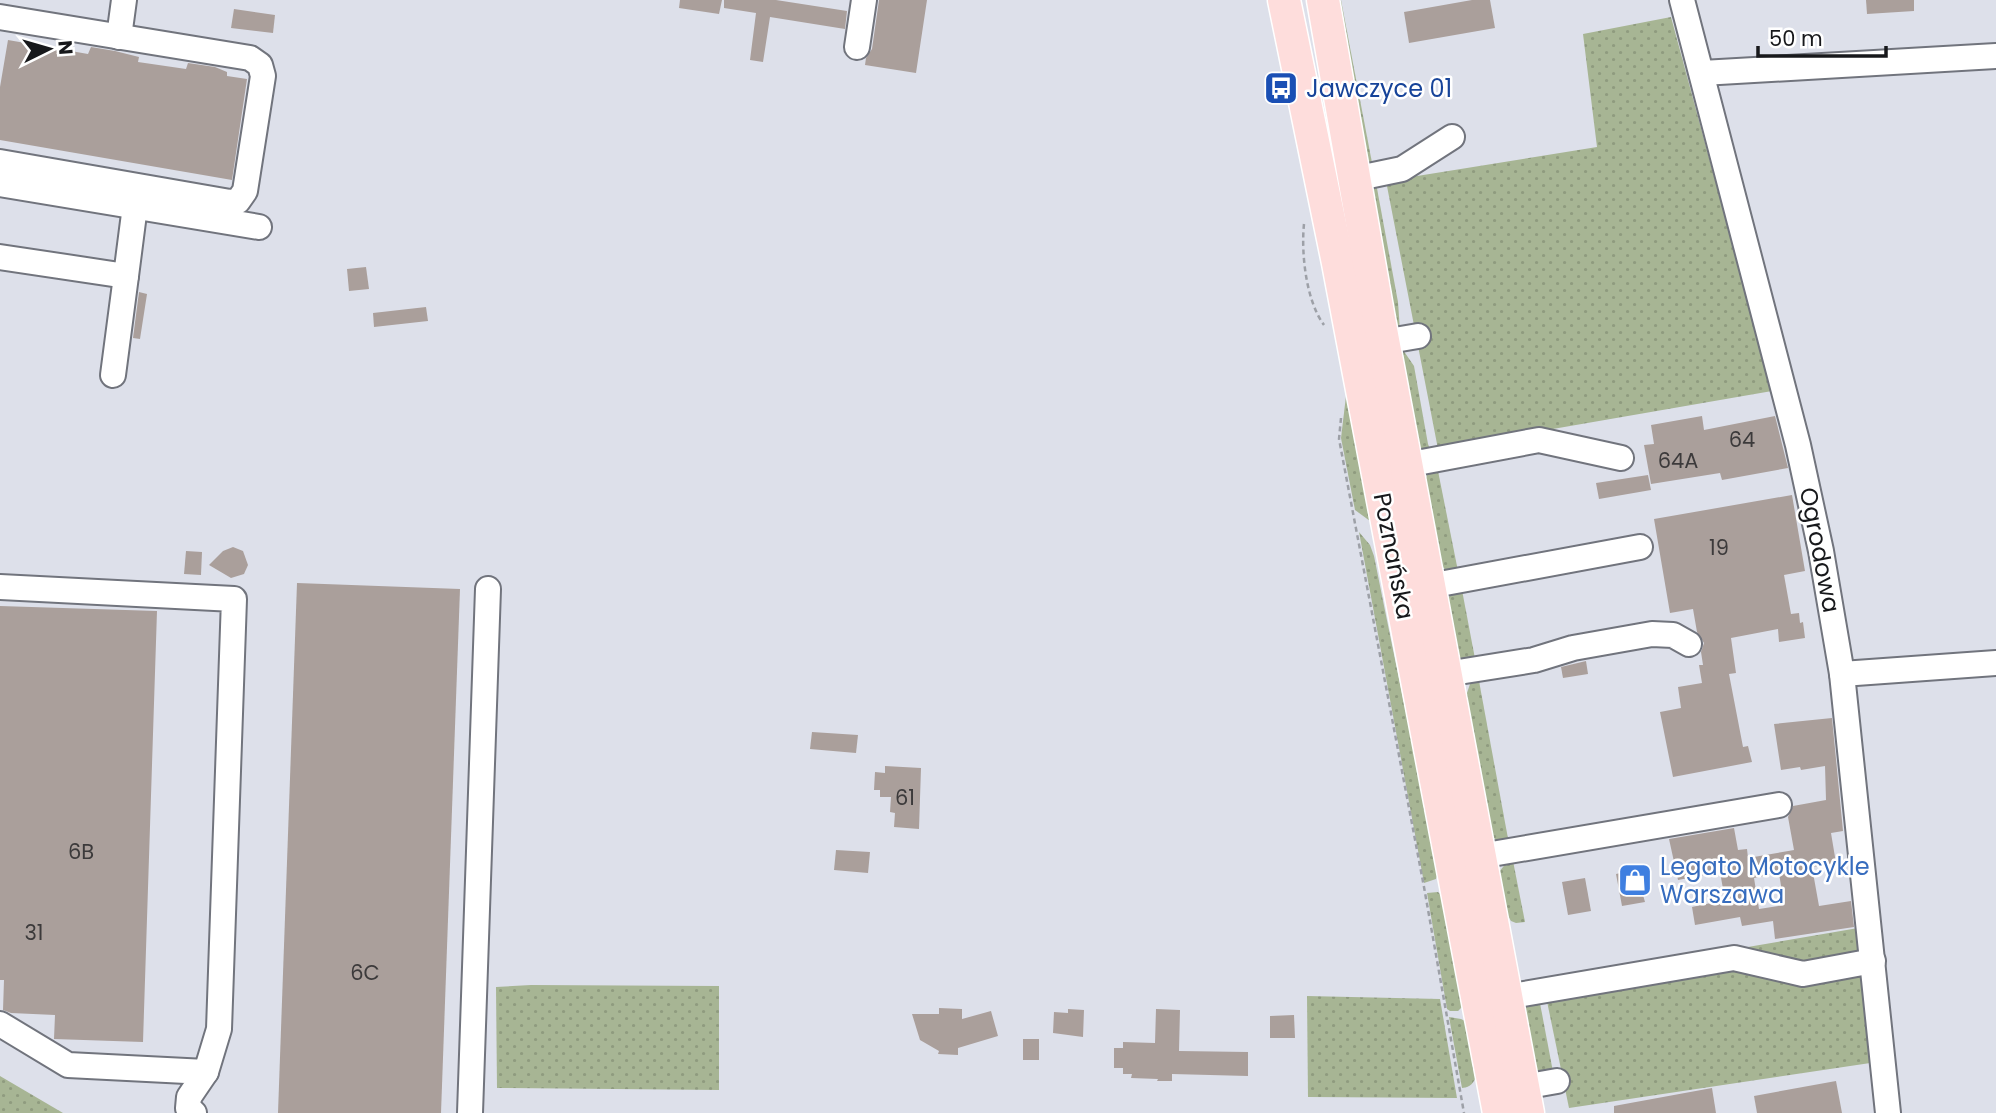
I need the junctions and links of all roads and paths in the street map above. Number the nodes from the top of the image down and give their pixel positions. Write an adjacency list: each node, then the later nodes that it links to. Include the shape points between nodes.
1 (124, 0): 7 (street)
2 (864, 0): 8 (street)
3 (1284, 0): 44 (main road, Poznańska)
4 (1323, 0): 13 (main road, Poznańska)
5 (1682, 0): 10 (street, Ogrodowa)
6 (0, 17): 7 (street)
7 (119, 37): 12 (street, via 245,57 260,65 263,76 241,199 230,202)
8 (857, 47)
9 (1996, 56): 10 (street)
10 (1702, 73): 32 (street, Ogrodowa, via 1798,444)
11 (1452, 137): 13 (street, via 1402,169)
12 (0, 162)
13 (1354, 179): 20 (main road, Poznańska)
14 (0, 184): 15 (street)
15 (135, 206): 16 (street); 18 (street)
16 (259, 227)
17 (0, 257): 18 (street)
18 (126, 276): 21 (street)
19 (1418, 336): 20 (street)
20 (1383, 342): 23 (main road, Poznańska)
21 (113, 375)
22 (1621, 458): 23 (street, via 1539,440)
23 (1406, 464): 26 (main road, Poznańska)
24 (1358, 538): 43 (path)
25 (1640, 547): 26 (street)
26 (1429, 586): 31 (main road, Poznańska)
27 (0, 587): 38 (street, via 234,599 219,1029)
28 (488, 589): 42 (street)
29 (1689, 644): 31 (street, via 1673,635 1651,634)
30 (1996, 663): 32 (street)
31 (1446, 674): 34 (main road, Poznańska)
32 (1842, 674): 35 (street, Ogrodowa)
33 (1779, 805): 34 (street)
34 (1480, 856): 36 (main road, Poznańska)
35 (1873, 961): 36 (street, via 1802,974 1734,958); 45 (street, Ogrodowa)
36 (1506, 997): 40 (main road, Poznańska)
37 (0, 1024): 38 (street, via 68,1065)
38 (206, 1072): 41 (street, via 189,1097 188,1108)
39 (1558, 1081): 40 (street)
40 (1525, 1100)
41 (194, 1113)
42 (470, 1113)
43 (1464, 1113)
44 (1499, 1113)
45 (1888, 1113)

